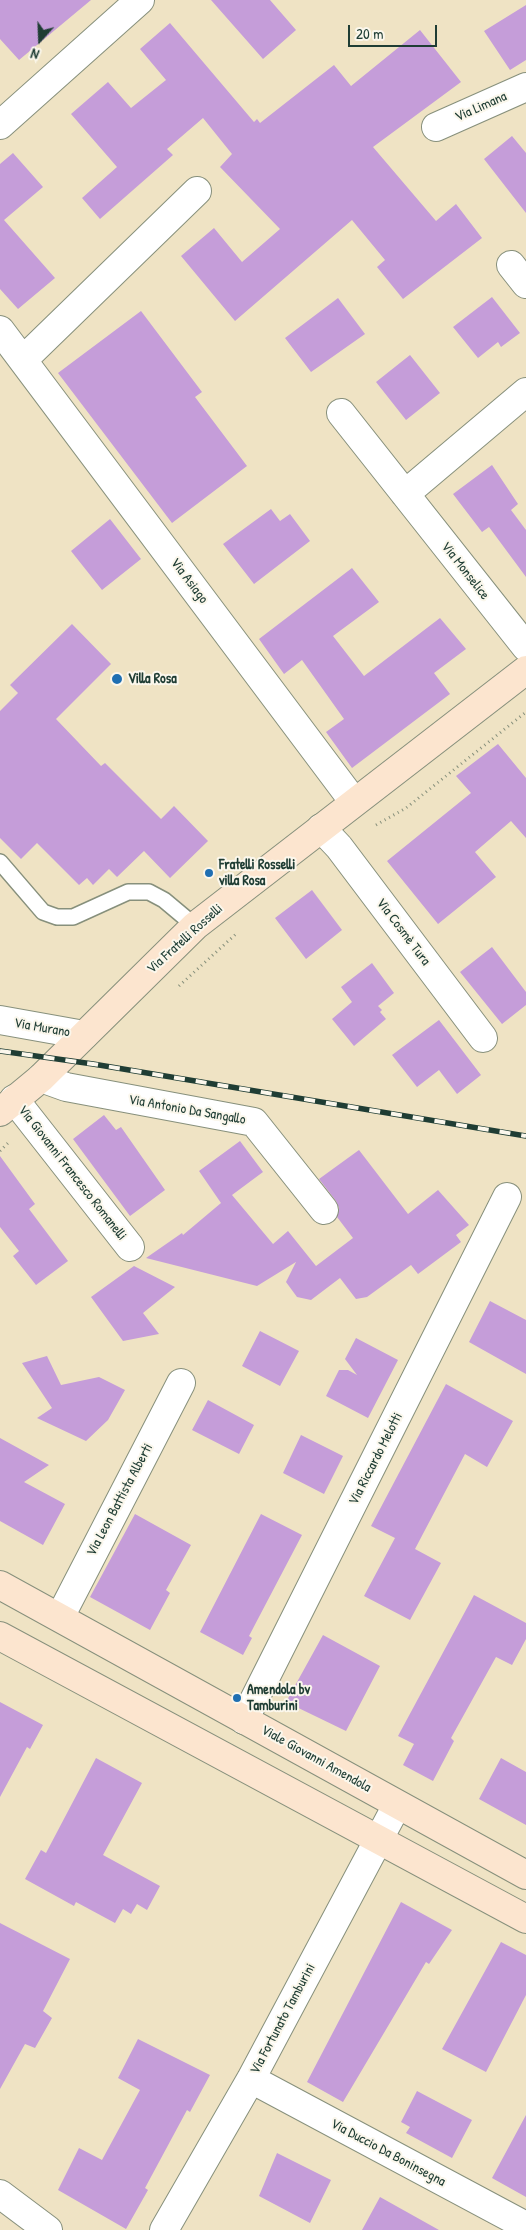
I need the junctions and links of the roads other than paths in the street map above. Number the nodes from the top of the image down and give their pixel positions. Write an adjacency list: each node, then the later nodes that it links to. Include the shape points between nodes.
1 (140, 0): 3 (street)
2 (526, 87): 4 (street, Via Limana)
3 (0, 125)
4 (436, 127)
5 (197, 191): 7 (street)
6 (0, 330): 7 (street, Via Asiago)
7 (24, 359): 13 (street, Via Asiago)
8 (526, 392): 10 (street)
9 (341, 413): 10 (street, Via Monselice)
10 (405, 494): 11 (street, Via Monselice)
11 (526, 647)
12 (523, 679): 13 (main road, Via Fratelli Rosselli)
13 (354, 802): 14 (main road, Via Fratelli Rosselli)
14 (330, 838): 16 (main road, Via Fratelli Rosselli); 19 (street, Via Cosmè Tura)
15 (0, 862): 16 (lane, via 43,912 57,917 73,917 128,892 149,892)
16 (195, 926): 18 (main road, Via Fratelli Rosselli)
17 (0, 1020): 18 (street, Via Murano)
18 (84, 1035): 20 (main road, Via Fratelli Rosselli)
19 (483, 1038)
20 (41, 1078): 21 (main road, Via Fratelli Rosselli); 23 (street, Via Antonio Da Sangallo, via 66,1088 254,1122)
21 (7, 1106): 24 (street, Via Giovanni Francesco Romanelli, via 32,1121)
22 (507, 1197): 29 (street, Via Riccardo Melotti)
23 (324, 1210)
24 (130, 1247)
25 (181, 1383): 27 (street, Via Leon Battista Alberti)
26 (0, 1586): 27 (main road, Viale Giovanni Amendola)
27 (60, 1617): 29 (main road, Viale Giovanni Amendola)
28 (0, 1636): 31 (main road)
29 (244, 1720): 30 (main road, Viale Giovanni Amendola)
30 (398, 1805): 31 (street, Via Fortunato Tamburini); 32 (main road, Viale Giovanni Amendola)
31 (378, 1840): 33 (main road); 34 (street, Via Fortunato Tamburini)
32 (526, 1875)
33 (526, 1919)
34 (251, 2079): 36 (street, Via Duccio Da Boninsegna); 38 (street, Via Fortunato Tamburini)
35 (0, 2194): 37 (street)
36 (526, 2226)
37 (48, 2230)
38 (164, 2230)

